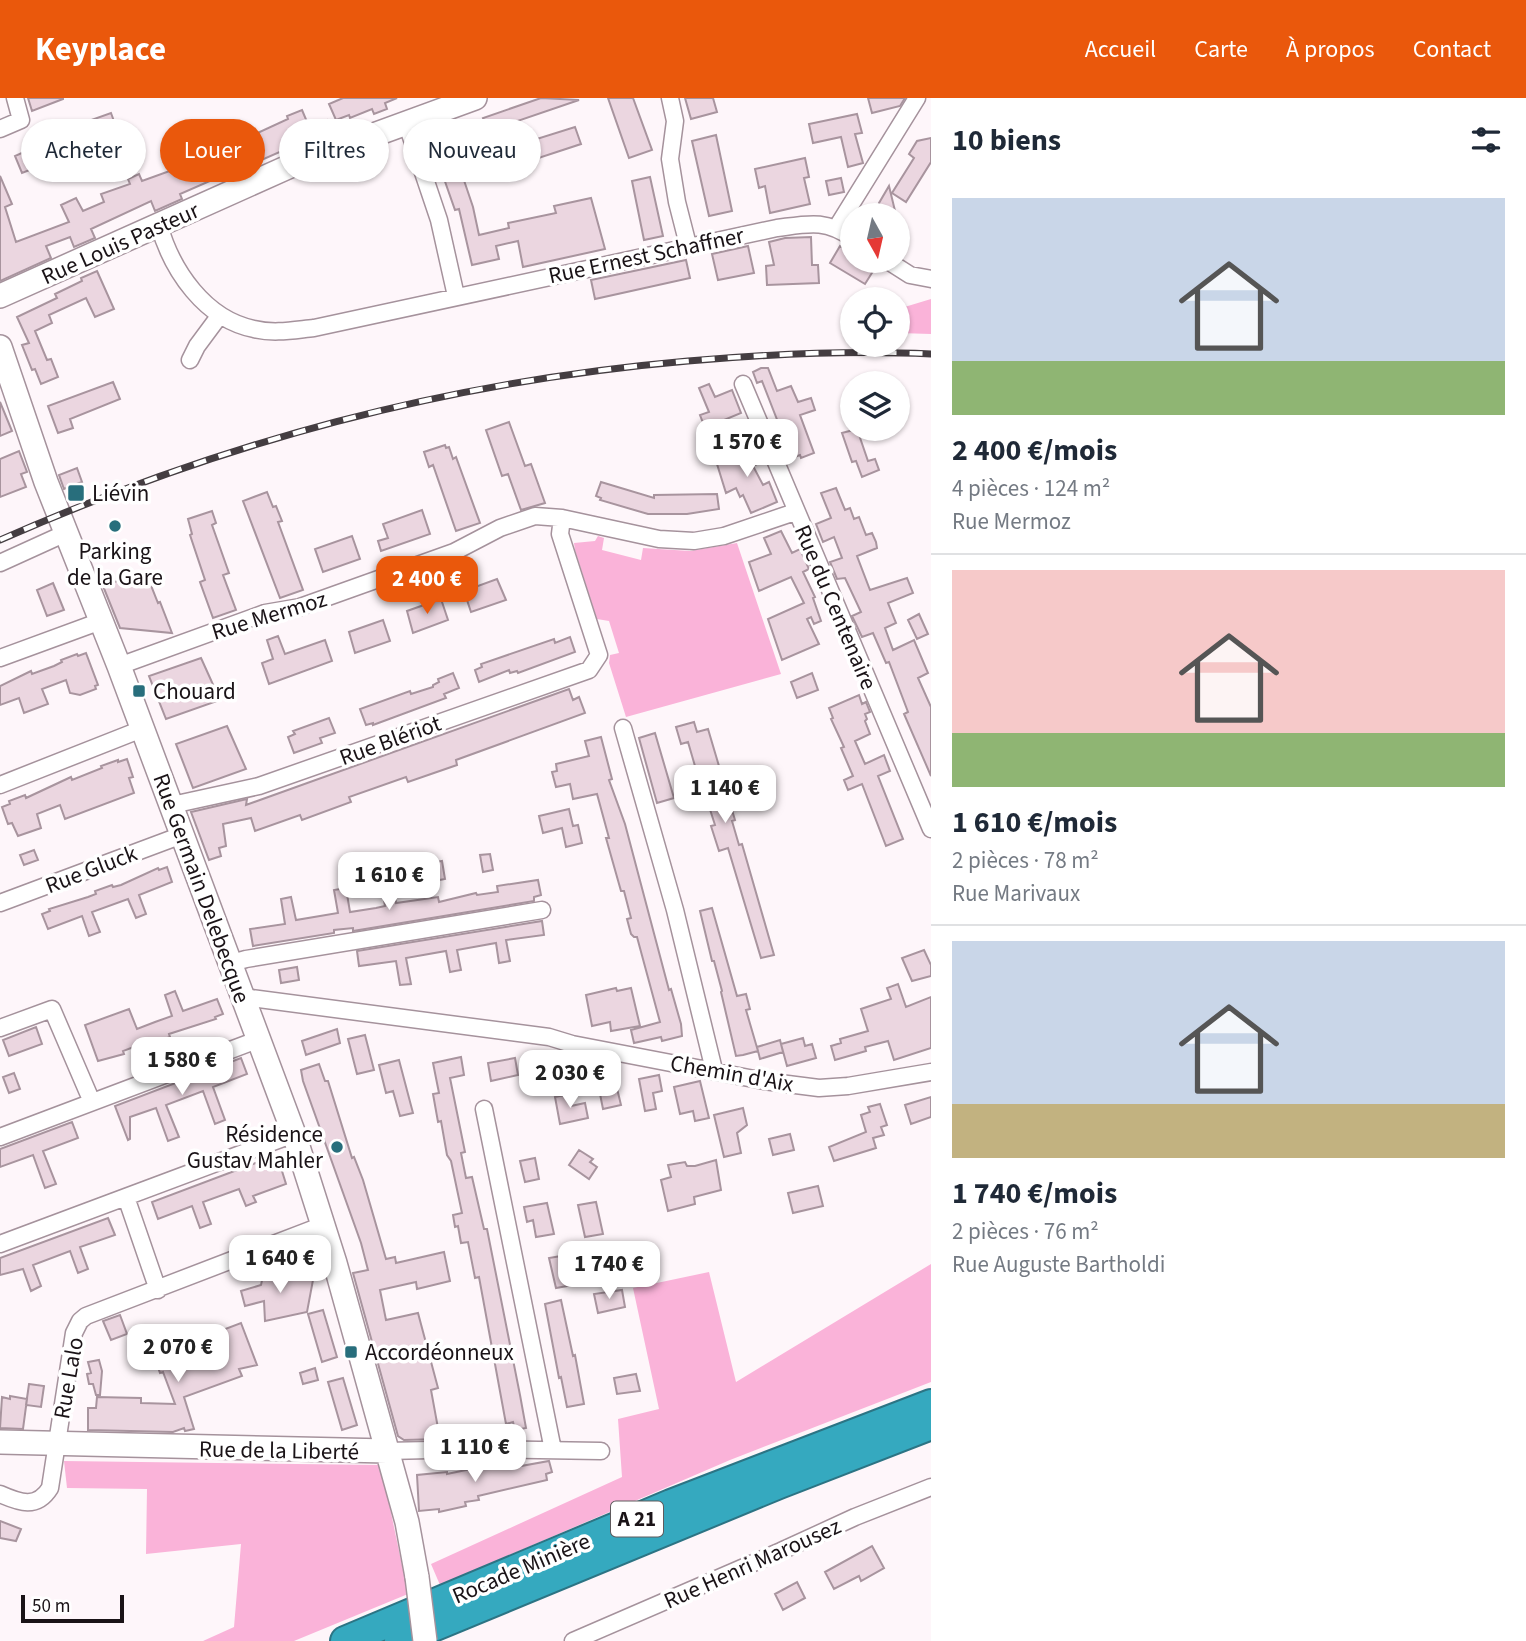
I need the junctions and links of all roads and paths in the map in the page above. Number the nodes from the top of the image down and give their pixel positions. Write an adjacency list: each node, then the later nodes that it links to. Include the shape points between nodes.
1 (15, 98): 7 (street, via 21,120)
2 (475, 98): 5 (street, Rue Louis Pasteur)
3 (670, 98): 12 (street, via 675,121 670,159)
4 (917, 98): 10 (street)
5 (415, 119)
6 (403, 123): 9 (street, Rue Louis Pasteur, via 297,163)
7 (0, 130)
8 (426, 182): 16 (street)
9 (159, 225): 15 (street, Rue Louis Pasteur); 17 (street, Rue Ernest Schaffner, via 166,248 186,282)
10 (836, 227): 11 (street); 12 (street, Rue Ernest Schaffner, via 810,224)
11 (840, 230)
12 (688, 245): 16 (street, Rue Ernest Schaffner)
13 (907, 273): 14 (street)
14 (931, 279)
15 (0, 296)
16 (456, 296): 17 (street, Rue Ernest Schaffner, via 284,332 236,325)
17 (220, 315): 19 (street)
18 (0, 347): 23 (street, Rue Germain Delebecque)
19 (190, 360)
20 (743, 384): 21 (street, Rue du Centenaire)
21 (795, 512): 22 (street, via 694,541 659,539); 32 (street, Rue du Centenaire)
22 (562, 517): 27 (street, Rue Mermoz, via 535,516 454,552); 31 (street, Rue Blériot, via 560,534 599,655 589,670 272,781)
23 (66, 533): 24 (street); 25 (street, Rue Germain Delebecque)
24 (0, 563)
25 (102, 621): 26 (street); 27 (street, Rue Germain Delebecque)
26 (0, 658)
27 (119, 666): 29 (street, Rue Germain Delebecque)
28 (623, 728): 40 (street)
29 (142, 729): 30 (street); 31 (street, Rue Germain Delebecque)
30 (0, 785)
31 (172, 805): 33 (street, Rue Germain Delebecque)
32 (931, 829)
33 (182, 835): 34 (street, Rue Gluck); 36 (street, Rue Germain Delebecque)
34 (0, 903)
35 (542, 910): 36 (street)
36 (228, 964): 37 (street, Rue Germain Delebecque)
37 (243, 997): 39 (street, Rue Germain Delebecque); 40 (street, Chemin d'Aix, via 549,1037)
38 (0, 1028): 42 (street, via 52,1009)
39 (257, 1040): 42 (street); 44 (street, Rue Germain Delebecque)
40 (714, 1070): 41 (street, Chemin d'Aix, via 818,1088)
41 (931, 1072)
42 (92, 1102): 45 (street)
43 (484, 1109): 54 (street)
44 (294, 1134): 46 (street); 47 (street, Rue Germain Delebecque)
45 (0, 1137)
46 (126, 1197): 48 (street); 49 (street)
47 (323, 1225): 49 (street, Rue Lalo); 55 (street, Rue Germain Delebecque)
48 (0, 1244)
49 (158, 1290): 53 (street, Rue Lalo, via 86,1316 76,1327)
50 (931, 1404): 59 (highway, Rocade Minière / A 21, via 671,1504)
51 (931, 1425): 60 (highway, Rocade Minière / A 21)
52 (0, 1442): 53 (street, Rue de la Liberté)
53 (56, 1445): 55 (street, Rue de la Liberté); 58 (street, Rue Lalo, via 44,1499 32,1503)
54 (553, 1450): 55 (street, Rue de la Liberté); 56 (street, Rue de la Liberté)
55 (387, 1451): 61 (street, Rue Germain Delebecque, bridge, via 415,1561)
56 (601, 1451)
57 (931, 1487): 62 (street, Rue Henri Marousez)
58 (0, 1494)
59 (345, 1641)
60 (399, 1641)
61 (425, 1641)
62 (573, 1641)

